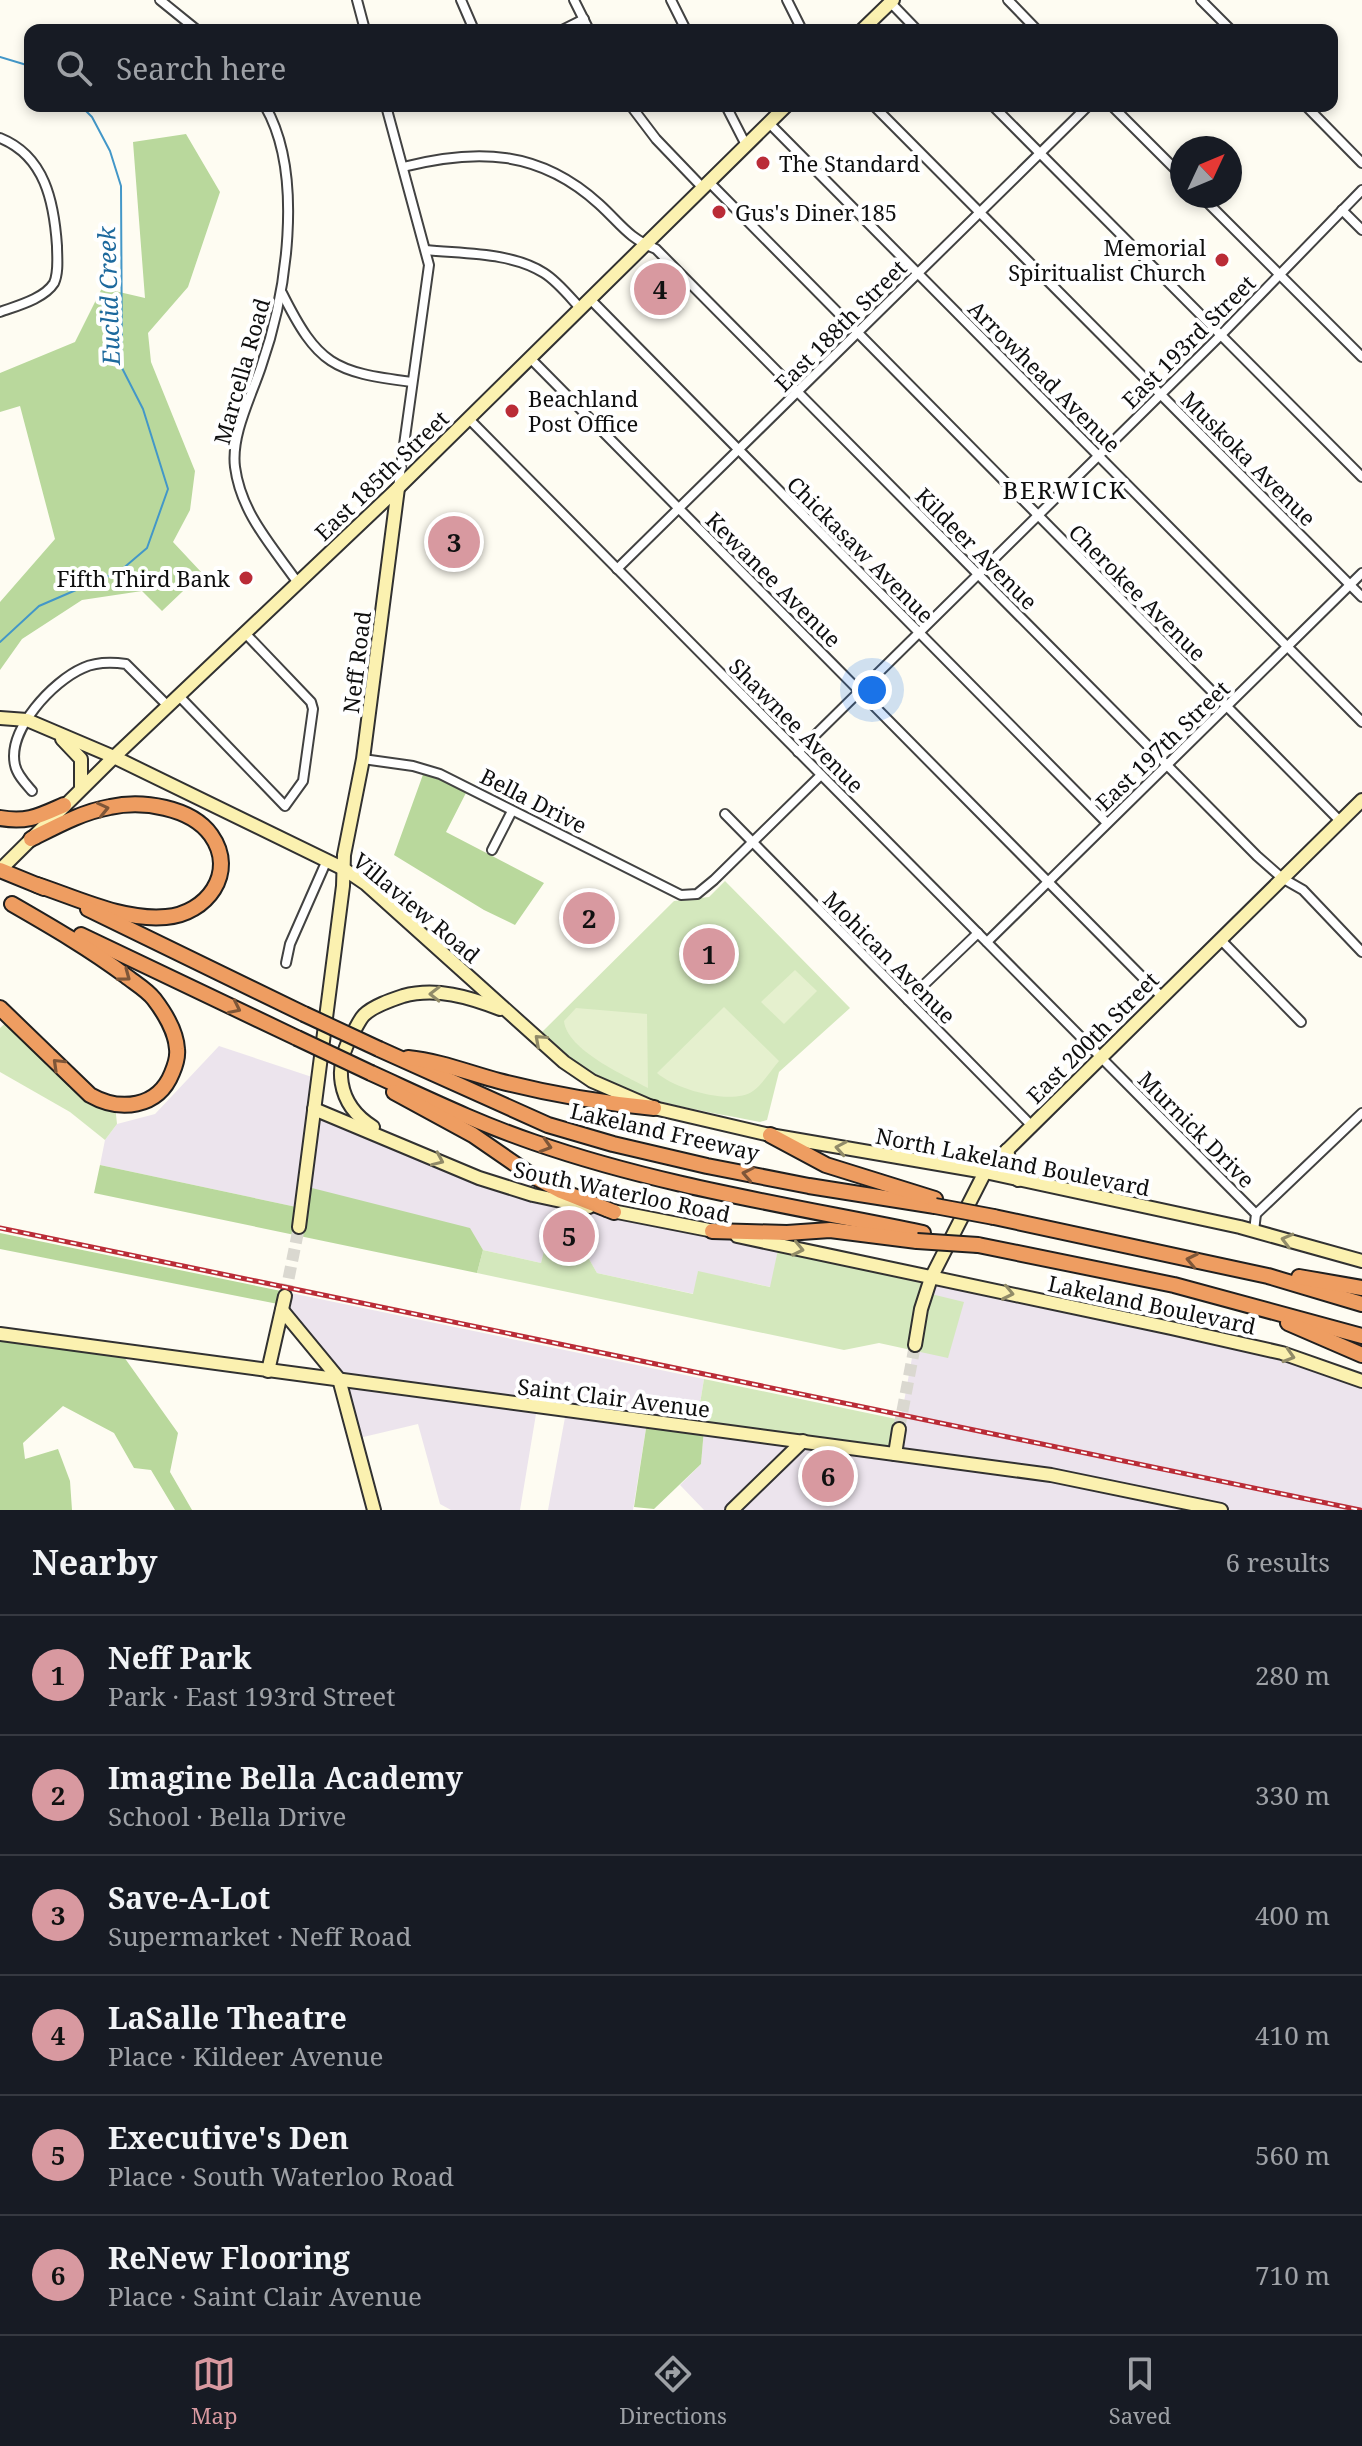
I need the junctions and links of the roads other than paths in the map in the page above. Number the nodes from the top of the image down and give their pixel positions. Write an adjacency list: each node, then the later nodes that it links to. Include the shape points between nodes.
1 (160, 0): 11 (street)
2 (357, 0): 12 (street)
3 (461, 0): 13 (street)
4 (574, 0): 10 (street)
5 (671, 0): 16 (street)
6 (787, 0): 17 (street)
7 (1008, 0): 20 (street)
8 (1201, 0): 21 (street)
9 (891, 1): 18 (street); 19 (street)
10 (584, 19): 14 (street); 15 (street)
11 (190, 24)
12 (363, 24)
13 (471, 24)
14 (574, 24)
15 (586, 24)
16 (683, 24)
17 (799, 24)
18 (868, 24)
19 (912, 24)
20 (1031, 24)
21 (1225, 24)
22 (267, 112): 49 (street, Marcella Road, via 283,153 287,244)
23 (388, 112): 38 (street, Neff Road)
24 (636, 112): 39 (street, Cherokee Avenue, via 656,139)
25 (729, 112): 34 (street)
26 (780, 112): 32 (street, East 185th Street)
27 (880, 112): 43 (street, Muskoka Avenue)
28 (999, 112): 35 (street)
29 (1082, 112): 35 (street, East 188th Street)
30 (1118, 112): 37 (street)
31 (1312, 112): 36 (street)
32 (769, 123): 34 (street, East 185th Street); 47 (street, Arrowhead Avenue)
33 (0, 138): 51 (street, via 16,144 39,171 55,210 58,264 54,283 41,295)
34 (746, 145): 39 (street, East 185th Street)
35 (1040, 153): 43 (street, East 188th Street); 53 (street)
36 (1362, 163)
37 (1170, 164)
38 (403, 167): 45 (street, Kildeer Avenue, via 464,155 541,167 582,191); 46 (street, Neff Road)
39 (706, 185): 45 (street, East 185th Street); 52 (street, Cherokee Avenue)
40 (1362, 190): 42 (street, East 193rd Street)
41 (1213, 208): 48 (street)
42 (1342, 210): 44 (street); 48 (street, East 193rd Street)
43 (980, 213): 47 (street, East 188th Street); 58 (street, Muskoka Avenue)
44 (1362, 230)
45 (645, 245): 50 (street, East 185th Street); 57 (street, Kildeer Avenue, via 656,249)
46 (426, 250): 50 (street, Chickasaw Avenue, via 526,264); 56 (street, Neff Road, via 429,265)
47 (917, 274): 52 (street, East 188th Street); 61 (street, Arrowhead Avenue)
48 (1280, 275): 53 (street, East 193rd Street); 54 (street)
49 (282, 292): 56 (street, via 322,355 364,376); 69 (street, Marcella Road, via 238,433 234,463 249,514)
50 (585, 303): 55 (street, East 185th Street); 60 (street, Chickasaw Avenue)
51 (0, 312)
52 (858, 334): 57 (street, East 188th Street); 65 (street, Cherokee Avenue)
53 (1221, 335): 58 (street, East 193rd Street); 62 (street)
54 (1362, 357)
55 (530, 358): 59 (street, East 185th Street); 64 (street, Kewanee Avenue)
56 (412, 382): 63 (street, Neff Road)
57 (797, 393): 60 (street, East 188th Street); 68 (street, Kildeer Avenue)
58 (1160, 395): 61 (street, East 193rd Street); 70 (street, Muskoka Avenue)
59 (468, 418): 63 (street, East 185th Street); 66 (street, Shawnee Avenue)
60 (738, 451): 64 (street, East 188th Street); 73 (street, Chickasaw Avenue)
61 (1099, 456): 65 (street, East 193rd Street); 74 (street, Arrowhead Avenue)
62 (1362, 477)
63 (398, 488): 69 (street, East 185th Street); 85 (street, Neff Road)
64 (679, 509): 66 (street, East 188th Street); 75 (street, Kewanee Avenue)
65 (1037, 516): 68 (street, East 193rd Street); 78 (street, Cherokee Avenue)
66 (617, 569): 83 (street, Shawnee Avenue)
67 (1362, 573): 70 (street, East 197th Street)
68 (978, 575): 73 (street, East 193rd Street); 86 (street, Kildeer Avenue)
69 (298, 583): 72 (street, East 185th Street)
70 (1350, 585): 71 (street, Muskoka Avenue); 74 (street, East 197th Street)
71 (1362, 597)
72 (245, 633): 76 (street, East 185th Street); 76 (street, via 313,709 303,781 285,806)
73 (919, 633): 75 (street, East 193rd Street); 96 (street, Chickasaw Avenue)
74 (1287, 647): 78 (street, East 197th Street); 81 (street, Arrowhead Avenue)
75 (861, 692): 83 (street, East 193rd Street); 104 (street, Kewanee Avenue)
76 (178, 695): 77 (street, East 185th Street)
77 (168, 706): 80 (street, via 126,664 97,663 51,689); 84 (street, East 185th Street)
78 (1227, 706): 86 (street, East 197th Street); 95 (street, Cherokee Avenue)
79 (0, 718): 80 (street, Villaview Road)
80 (27, 720): 82 (street, Villaview Road); 89 (street, via 15,749 15,765)
81 (1362, 722)
82 (54, 731): 84 (street, Villaview Road); 88 (street, via 81,759)
83 (798, 752): 87 (street, Shawnee Avenue)
84 (114, 757): 88 (street, East 185th Street); 100 (street, Villaview Road)
85 (363, 759): 92 (street, Bella Drive, via 440,774); 101 (street, Neff Road)
86 (1167, 766): 96 (street, East 197th Street); 103 (street, Kildeer Avenue)
87 (821, 775): 98 (street); 107 (street, Shawnee Avenue)
88 (81, 788): 91 (street, East 185th Street)
89 (32, 791)
90 (1362, 800): 95 (street, East 200th Street)
91 (64, 805): 94 (highway, via 30,819); 97 (street, East 185th Street)
92 (512, 811): 98 (street, Bella Drive, via 681,895 697,894); 99 (street)
93 (725, 814): 98 (street, Mohican Avenue)
94 (0, 818)
95 (1340, 821): 103 (street, East 200th Street)
96 (1107, 823): 104 (street, East 197th Street)
97 (31, 839): 102 (street, East 185th Street); 105 (highway, one-way to 105, via 80,815 140,805 202,825 212,836 221,863 209,898 192,911 170,917 135,917)
98 (752, 843): 113 (street, Mohican Avenue)
99 (492, 850)
100 (327, 860): 101 (street, Villaview Road); 111 (street)
101 (344, 869): 115 (street, Villaview Road); 121 (street, Neff Road)
102 (0, 870): 105 (highway, Lakeland Freeway)
103 (1282, 878): 108 (street, East 200th Street); 110 (street, Kildeer Avenue, via 1303,890)
104 (1048, 883): 109 (street, East 197th Street); 112 (street, Kewanee Avenue)
105 (37, 885): 117 (highway, Lakeland Freeway, bridge)
106 (6, 902): 114 (highway, one-way to 114, via 87,947 153,997 174,1035 176,1064 162,1090 147,1101 103,1102); 119 (highway, one-way to 119, bridge, via 172,976)
107 (978, 933): 109 (street, Shawnee Avenue); 113 (street)
108 (1220, 939): 112 (street, East 200th Street); 116 (street)
109 (987, 942): 118 (street, Shawnee Avenue)
110 (1362, 952)
111 (286, 963)
112 (1162, 997): 118 (street, East 200th Street)
113 (908, 1000): 123 (street, Mohican Avenue)
114 (0, 1008)
115 (510, 1013): 120 (street, Villaview Road, one-way to 115, via 592,1081); 125 (street, one-way to 125, via 468,997 434,993 404,996 364,1015 339,1062 341,1082 365,1122)
116 (1301, 1022)
117 (393, 1056): 120 (highway); 129 (highway, Lakeland Freeway, one-way to 117, via 721,1169 613,1144 548,1125)
118 (1100, 1057): 123 (street, East 200th Street); 131 (street, Murnick Drive)
119 (370, 1075): 130 (highway, via 531,1175); 135 (highway, Lakeland Freeway, one-way to 135, via 532,1142 599,1163)
120 (654, 1108): 124 (street, North Lakeland Boulevard)
121 (314, 1109): 125 (street, South Waterloo Road); 132 (street, Neff Road)
122 (1362, 1113): 131 (street)
123 (1031, 1125): 126 (street, East 200th Street)
124 (770, 1135): 127 (street, North Lakeland Boulevard, one-way to 124); 129 (highway, via 826,1165)
125 (391, 1139): 130 (street, South Waterloo Road, one-way to 130, via 479,1178)
126 (1007, 1150): 127 (street, East 200th Street); 128 (street)
127 (985, 1172): 128 (street, North Lakeland Boulevard); 138 (street, East 200th Street)
128 (1018, 1180): 134 (street, North Lakeland Boulevard)
129 (937, 1203): 137 (highway, one-way to 129, bridge)
130 (614, 1212): 133 (street, South Waterloo Road)
131 (1256, 1214): 134 (street, Murnick Drive)
132 (299, 1227)
133 (712, 1231): 135 (highway, via 830,1230); 138 (street, South Waterloo Road, one-way to 138)
134 (1254, 1231): 136 (street, North Lakeland Boulevard, one-way to 134)
135 (920, 1237): 139 (highway, Lakeland Freeway, bridge)
136 (1362, 1261)
137 (1268, 1276): 140 (highway); 142 (highway)
138 (931, 1278): 146 (street, East 200th Street); 150 (street, Lakeland Boulevard, one-way to 150, via 1282,1353)
139 (1174, 1285): 145 (highway, Lakeland Freeway); 147 (highway, via 1278,1318)
140 (1362, 1288)
141 (285, 1296): 143 (street)
142 (1362, 1304)
143 (282, 1310): 148 (street); 149 (street)
144 (0, 1334): 148 (street, Saint Clair Avenue)
145 (1362, 1336)
146 (915, 1345)
147 (1362, 1355)
148 (268, 1371): 149 (street, Saint Clair Avenue)
149 (339, 1379): 152 (street, Saint Clair Avenue); 154 (street)
150 (1362, 1381)
151 (899, 1429): 153 (street)
152 (803, 1441): 153 (street, Saint Clair Avenue); 155 (street)
153 (895, 1454): 156 (street, Saint Clair Avenue, via 1051,1475)
154 (374, 1510)
155 (732, 1510)
156 (1221, 1510)

